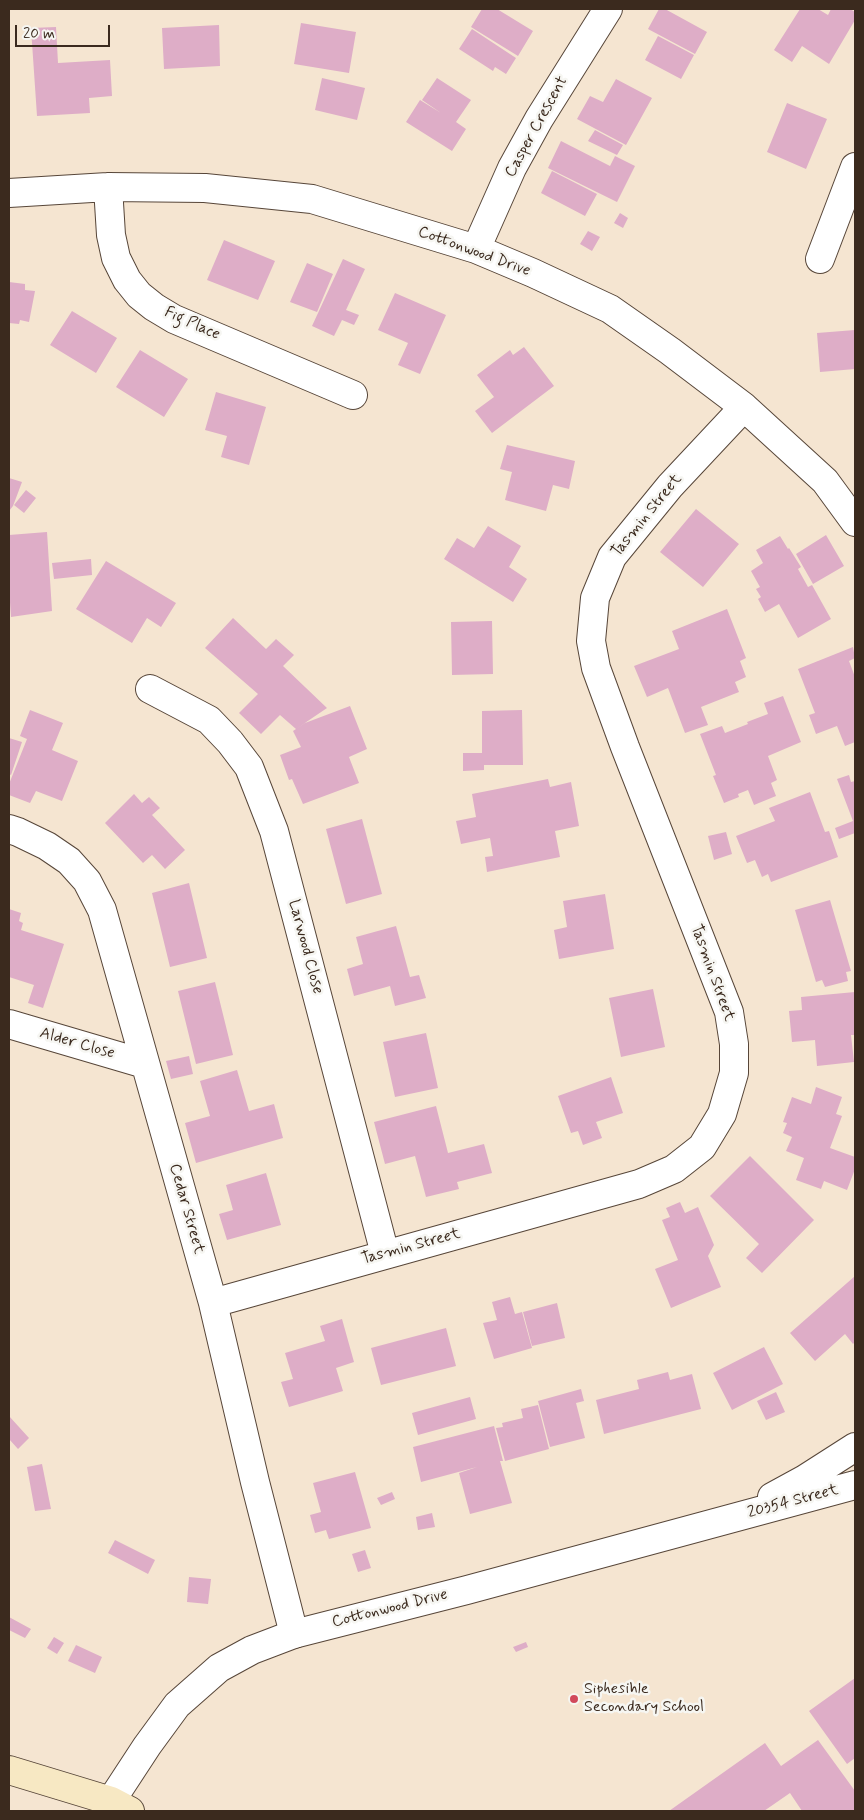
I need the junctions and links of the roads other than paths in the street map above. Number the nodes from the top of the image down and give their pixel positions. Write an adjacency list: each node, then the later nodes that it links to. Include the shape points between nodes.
1 (608, 9): 5 (street, Casper Crescent, via 512,168)
2 (855, 167): 6 (street)
3 (108, 187): 4 (street, Cottonwood Drive); 5 (street, Cottonwood Drive, via 204,188 312,198); 7 (street, Fig Place, via 110,235 116,258 139,295 174,319)
4 (9, 193)
5 (476, 249): 8 (street, Cottonwood Drive, via 610,309)
6 (820, 259)
7 (353, 395)
8 (744, 406): 9 (street, Cottonwood Drive, via 825,481); 14 (street, Tasmin Street, via 670,486 612,557 595,598 591,640 596,668 625,747 729,1012 734,1073 722,1114 702,1146 674,1169 638,1184)
9 (855, 522)
10 (150, 689): 14 (street, Larwood Close, via 209,720 249,766 274,830)
11 (9, 829): 13 (street, Cedar Street, via 47,846 69,861 86,881 102,910)
12 (9, 1024): 13 (street, Alder Close)
13 (145, 1064): 15 (street, Cedar Street)
14 (384, 1254): 15 (street, Tasmin Street)
15 (213, 1303): 19 (street, Cedar Street)
16 (855, 1447): 18 (street)
17 (855, 1486): 18 (street, 20354 Street)
18 (732, 1519): 19 (street, Cottonwood Drive)
19 (294, 1634): 21 (street, Cottonwood Drive, via 252,1650 219,1668 177,1705 147,1746)
20 (9, 1770): 21 (main road)
21 (121, 1806)

